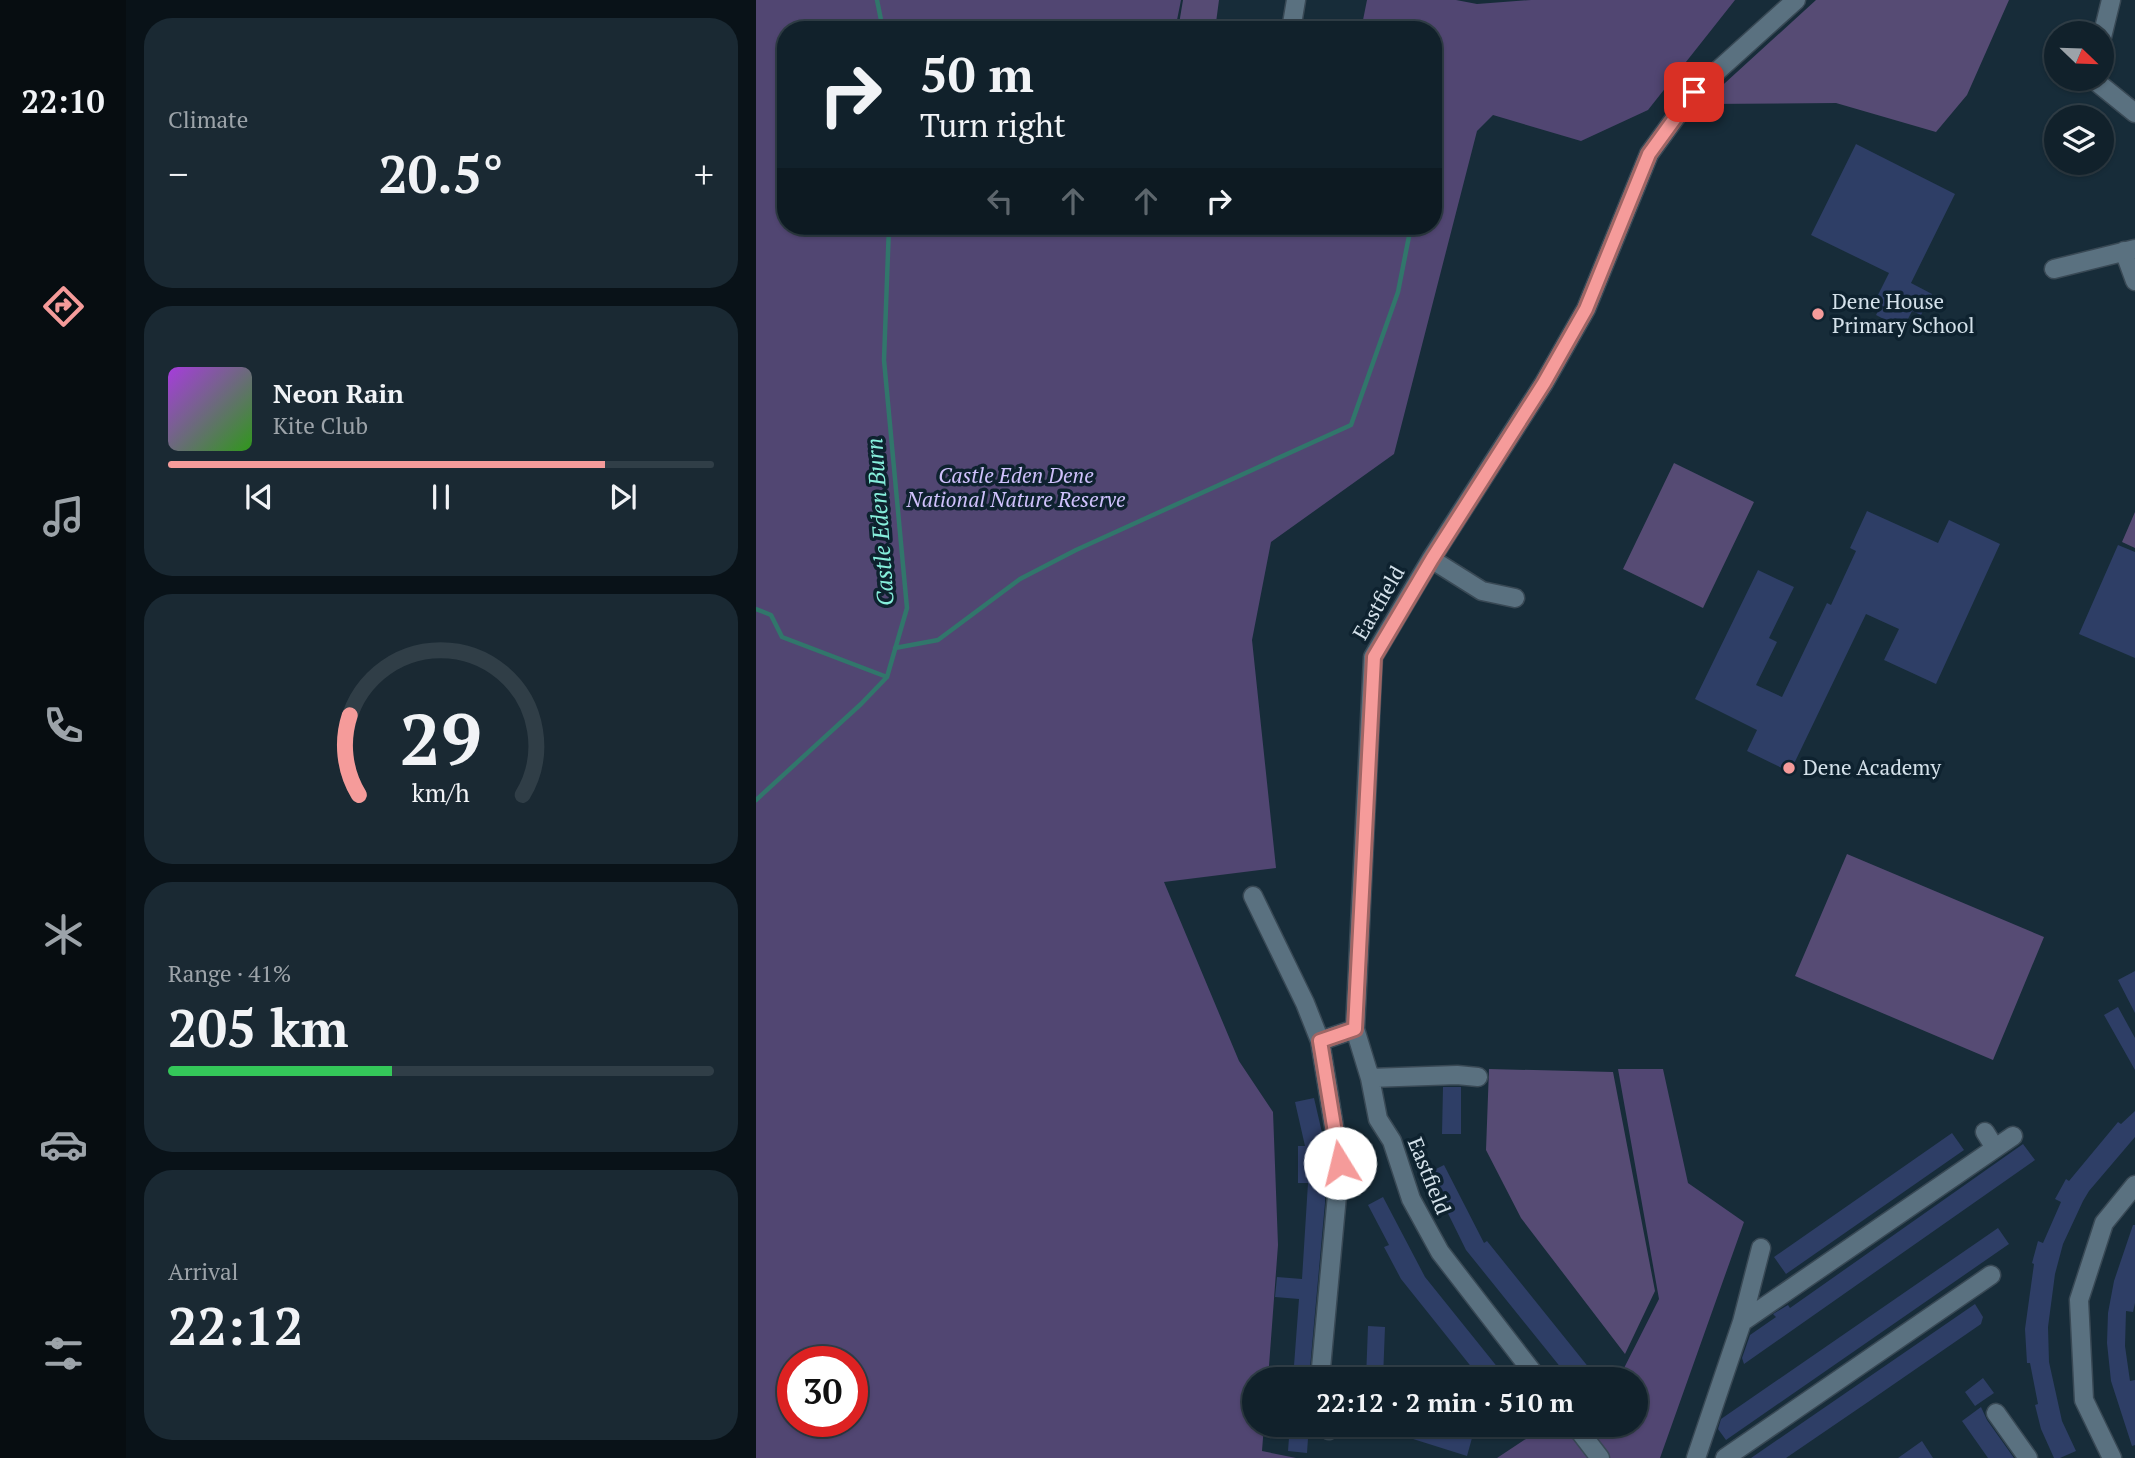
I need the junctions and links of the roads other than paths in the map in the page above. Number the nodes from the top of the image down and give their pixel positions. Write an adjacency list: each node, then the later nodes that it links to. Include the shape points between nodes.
1 (1296, 0): 4 (street)
2 (1796, 0): 11 (street, Eastfield, via 1694,92 1649,154 1586,309)
3 (2111, 0): 5 (street)
4 (1292, 21)
5 (2106, 21)
6 (2108, 91): 7 (street)
7 (2135, 113)
8 (2130, 250): 9 (street); 10 (street)
9 (2054, 269)
10 (2135, 281)
11 (1432, 559): 12 (street, via 1482,591); 14 (street, Eastfield, via 1374,657)
12 (1515, 598)
13 (1252, 896): 15 (street)
14 (1355, 1029): 15 (street); 17 (street, Eastfield)
15 (1320, 1041): 25 (street, via 1340,1163)
16 (1478, 1077): 17 (street)
17 (1370, 1078): 26 (street, Eastfield, via 1378,1119 1392,1141 1426,1230)
18 (1985, 1132): 20 (street)
19 (2013, 1136): 20 (street)
20 (1995, 1148): 24 (street)
21 (2135, 1185): 33 (street, via 2104,1223 2079,1300 2084,1400)
22 (1761, 1248): 24 (street)
23 (1991, 1275): 31 (street)
24 (1742, 1322): 30 (street)
25 (1321, 1367)
26 (1529, 1367)
27 (1996, 1413): 32 (street)
28 (1584, 1437): 29 (street)
29 (1600, 1458)
30 (1696, 1458)
31 (1725, 1458)
32 (2028, 1458)
33 (2112, 1458)

